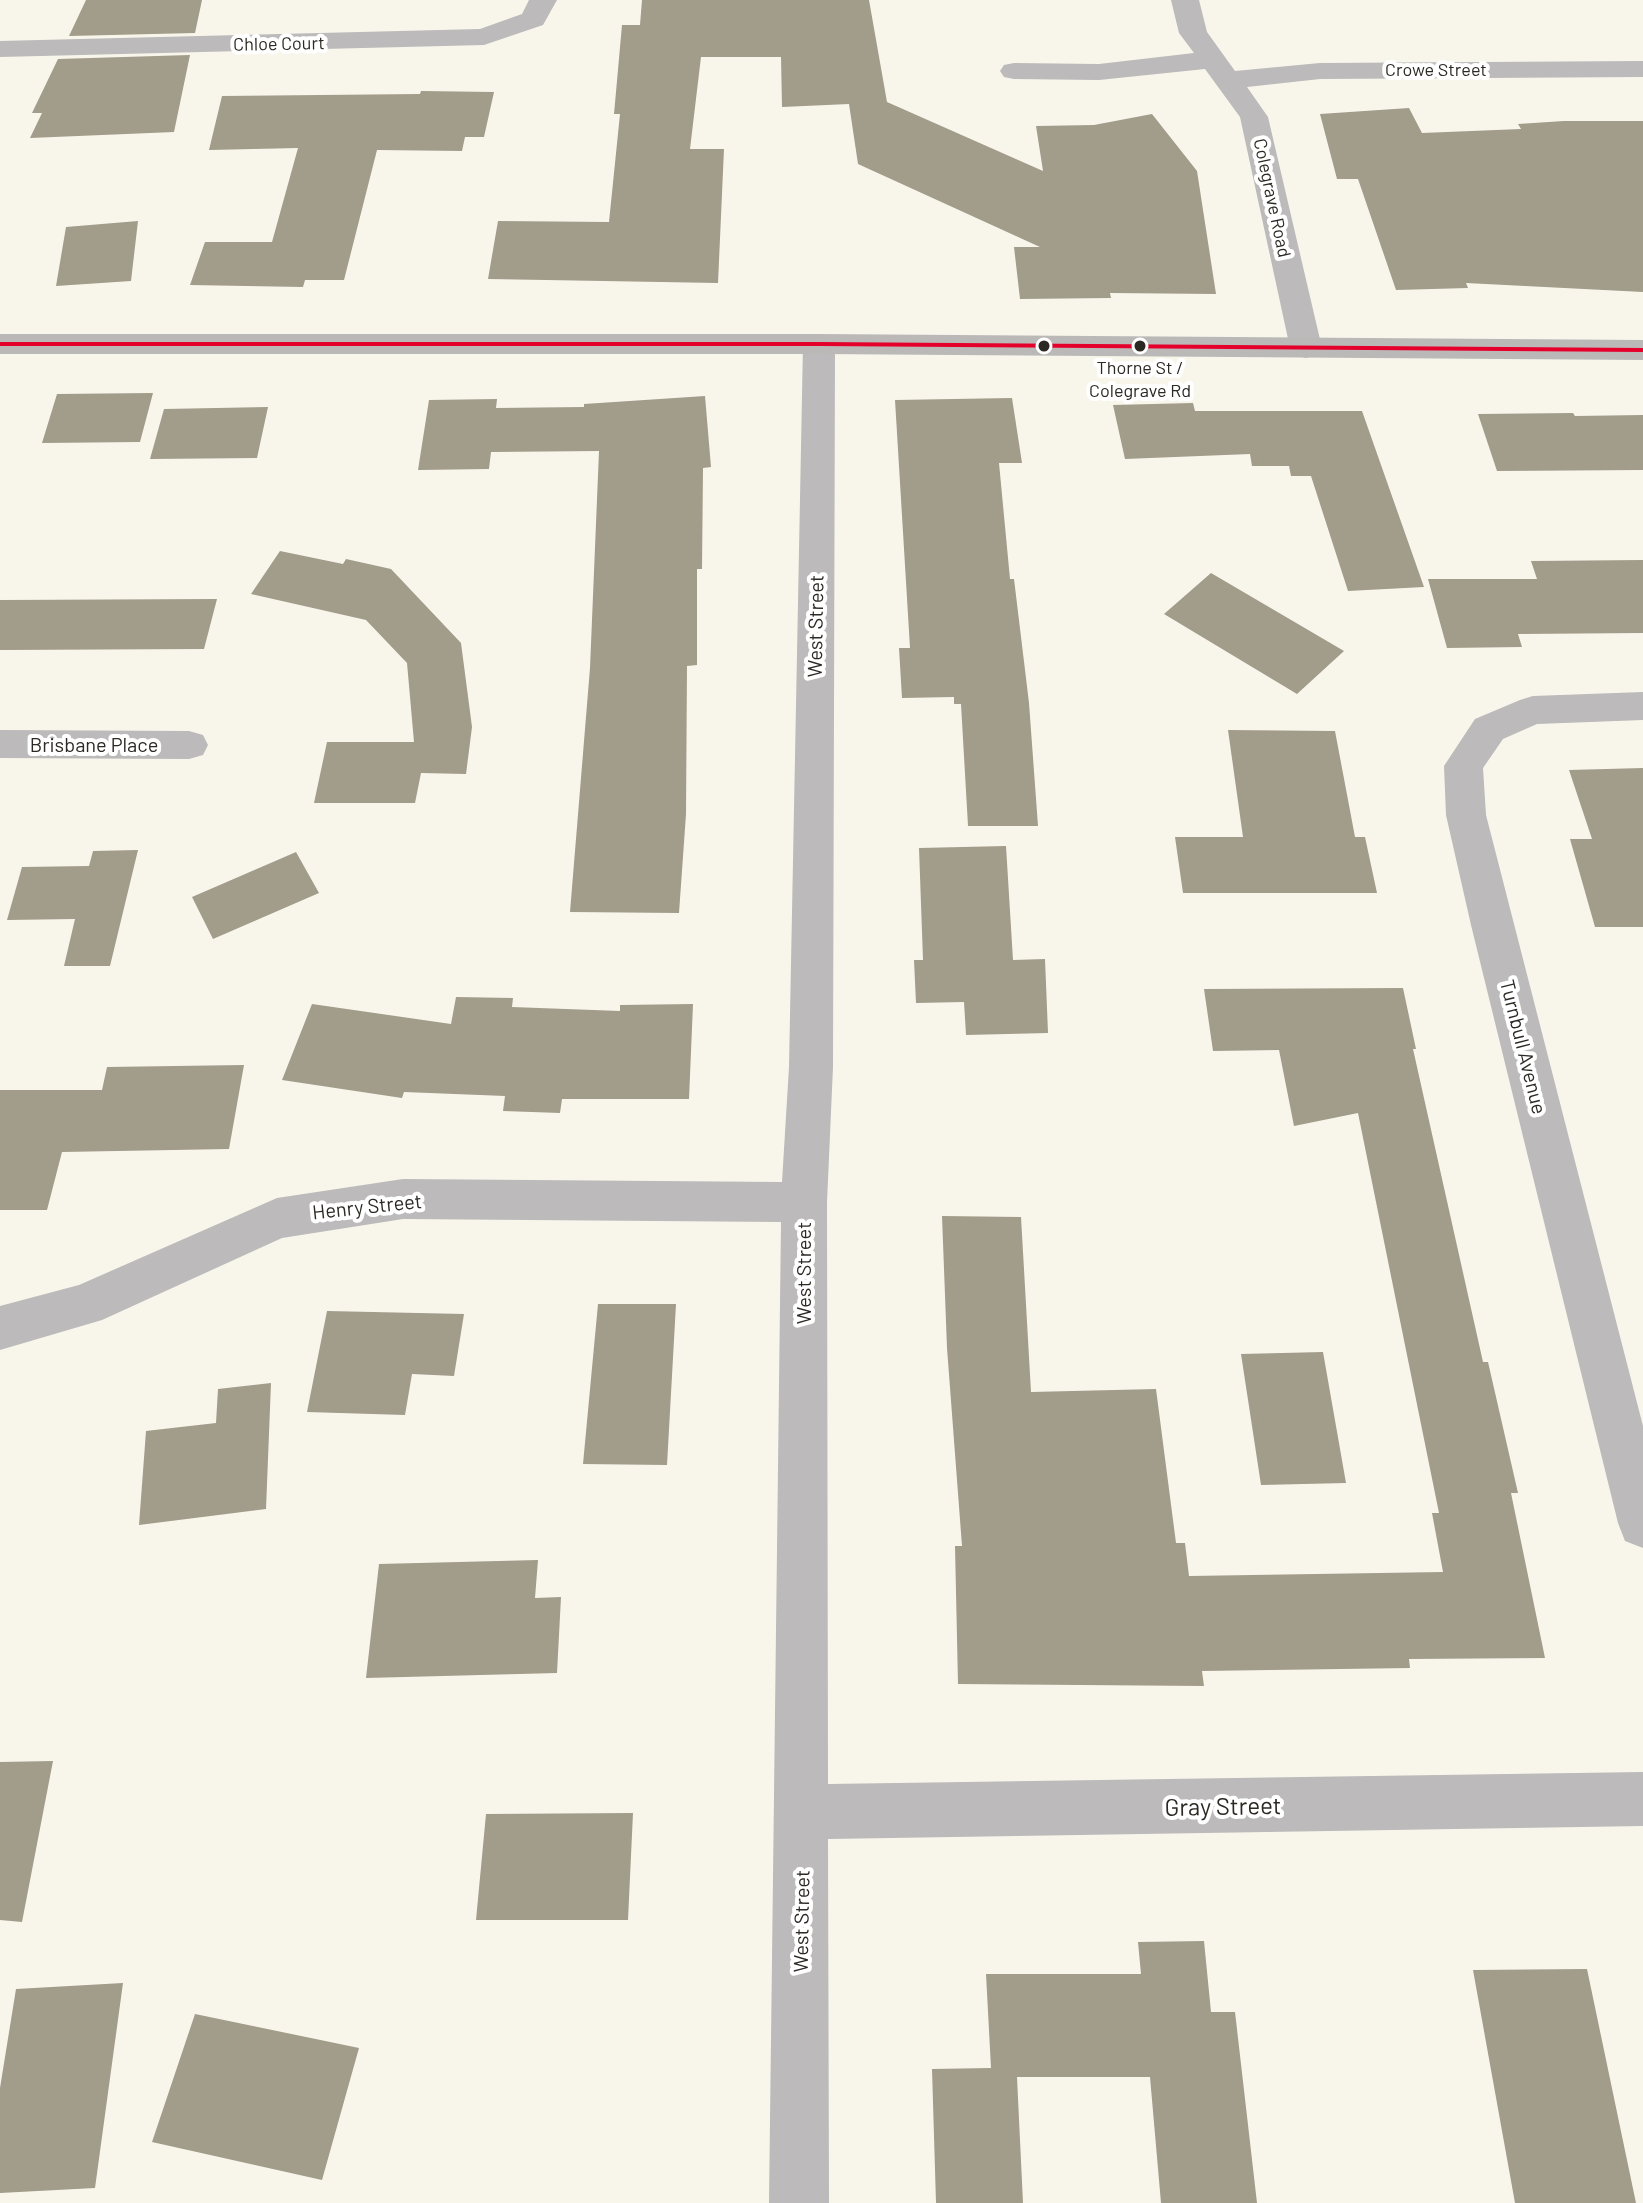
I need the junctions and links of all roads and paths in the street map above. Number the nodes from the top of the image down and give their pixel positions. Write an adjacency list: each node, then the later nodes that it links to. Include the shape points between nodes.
1 (543, 0): 3 (street, Chloe Court, via 533,19 484,37)
2 (1185, 0): 5 (street, Colegrave Road, via 1193,33)
3 (0, 49)
4 (1643, 69): 5 (street, Crowe Street)
5 (1221, 70): 6 (street); 9 (street, Colegrave Road, via 1254,117)
6 (1014, 71)
7 (0, 344): 8 (street)
8 (819, 344): 9 (street); 14 (street, West Street, via 811,1067)
9 (1306, 348): 10 (street)
10 (1643, 350)
11 (1643, 706): 16 (street, Turnbull Avenue, via 1533,710 1489,729 1463,766 1466,815 1492,925)
12 (0, 744): 13 (street, Brisbane Place)
13 (189, 745)
14 (804, 1202): 15 (street, Henry Street, via 403,1199 277,1218 85,1305); 18 (street, West Street)
15 (0, 1328)
16 (1643, 1523)
17 (1643, 1799): 18 (street, Gray Street)
18 (803, 1812): 19 (street, West Street)
19 (799, 2203)

